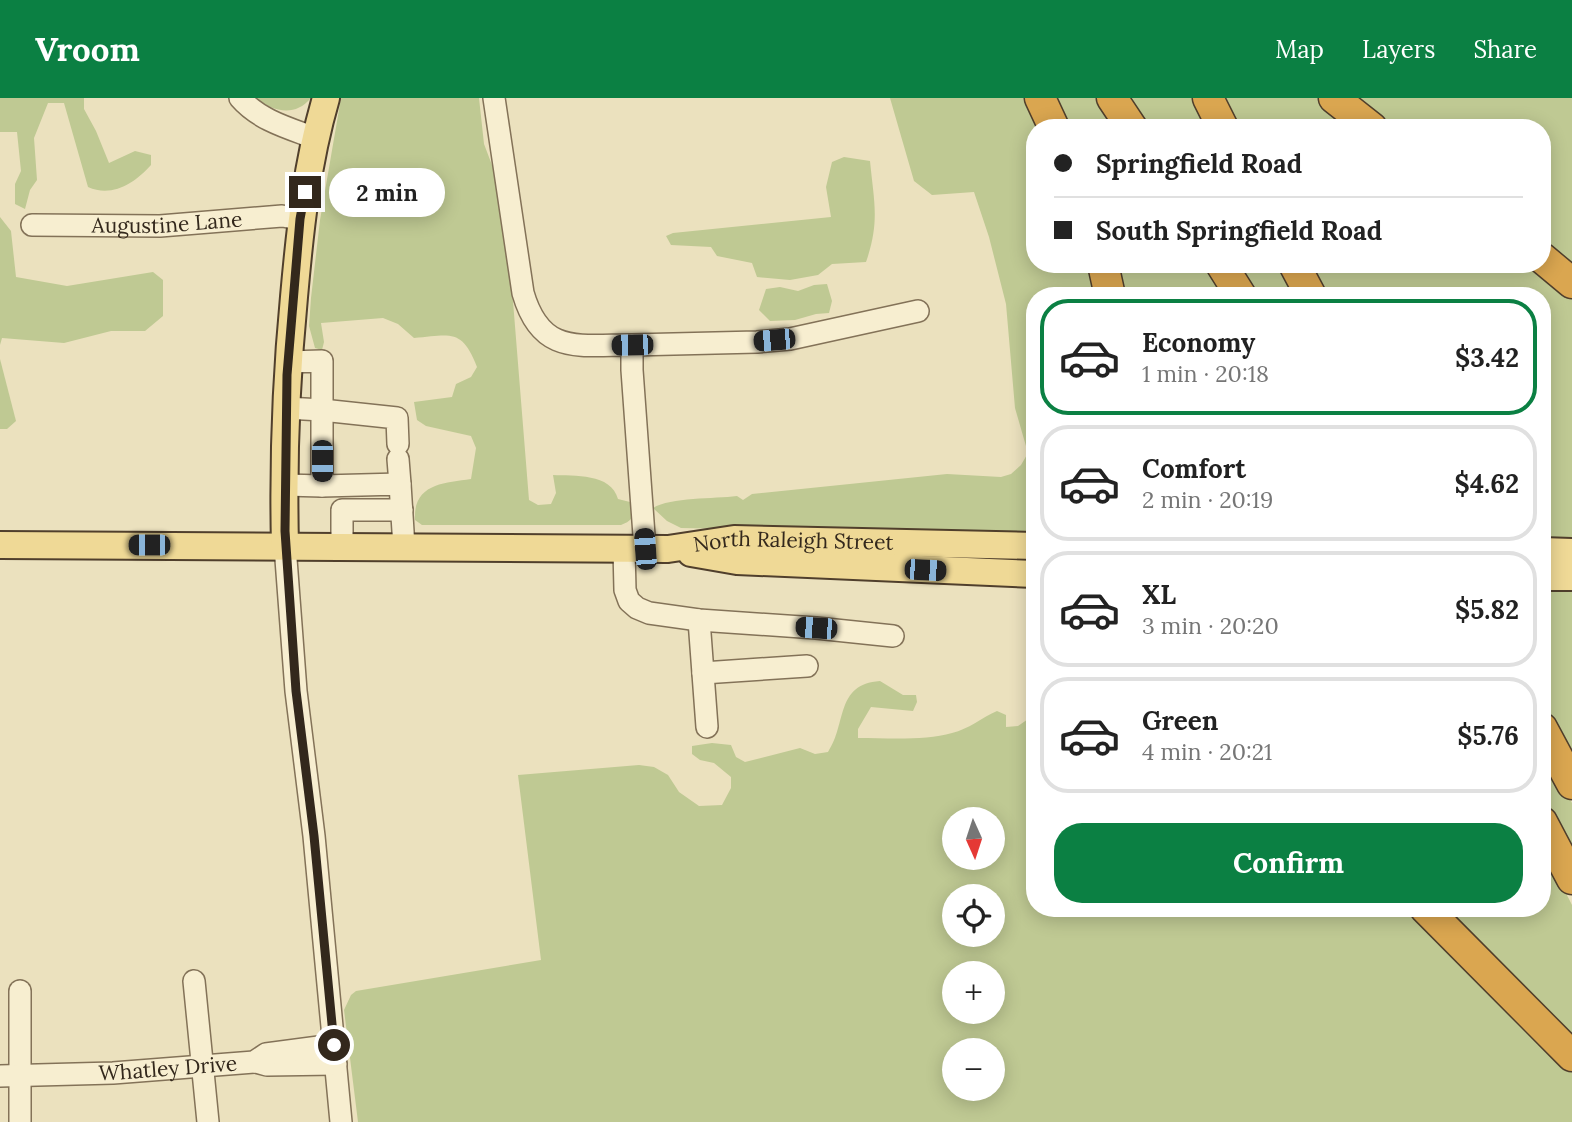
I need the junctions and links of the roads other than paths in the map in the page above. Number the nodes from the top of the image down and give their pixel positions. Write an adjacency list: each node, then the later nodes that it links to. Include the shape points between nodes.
1 (240, 98): 12 (street, via 272,122)
2 (326, 98): 12 (main road)
3 (494, 98): 18 (street, via 528,313 553,340)
4 (1040, 98): 8 (highway)
5 (1112, 98): 9 (highway)
6 (1208, 98): 10 (highway)
7 (1334, 98): 11 (highway)
8 (1050, 119)
9 (1126, 119)
10 (1218, 119)
11 (1361, 119)
12 (315, 138): 13 (main road)
13 (300, 219): 14 (street, Augustine Lane, via 282,216 160,226); 19 (main road)
14 (32, 225)
15 (1551, 266): 16 (highway)
16 (1572, 283)
17 (918, 311): 18 (street, via 790,339)
18 (632, 345): 33 (street)
19 (288, 362): 20 (main road); 21 (street, via 322,361)
20 (286, 408): 21 (street); 23 (main road)
21 (322, 410): 22 (street, via 397,418); 24 (street)
22 (400, 484): 25 (street); 27 (street)
23 (285, 485): 24 (street); 29 (main road)
24 (322, 486): 25 (street); 26 (street)
25 (367, 497): 26 (street); 27 (street)
26 (342, 510): 31 (street)
27 (401, 510): 32 (street)
28 (0, 544): 29 (main road)
29 (285, 546): 31 (main road); 51 (street)
30 (1026, 546): 33 (main road, North Raleigh Street, via 734,540)
31 (342, 547): 32 (main road)
32 (404, 547): 33 (main road)
33 (646, 549): 36 (main road, North Raleigh Street, via 737,561); 39 (street, via 625,590 629,601 649,613)
34 (1551, 551): 35 (main road)
35 (1572, 552)
36 (1026, 574)
37 (1551, 577): 38 (main road)
38 (1572, 578)
39 (699, 620): 40 (street); 42 (street)
40 (893, 636)
41 (807, 666): 42 (street)
42 (703, 673): 43 (street)
43 (707, 727)
44 (1551, 744): 45 (highway)
45 (1572, 784)
46 (1551, 839): 47 (highway)
47 (1572, 879)
48 (1434, 917): 52 (highway)
49 (194, 981): 53 (street)
50 (20, 991): 54 (street)
51 (335, 1054): 53 (street, Whatley Drive, via 266,1054 254,1062); 57 (street)
52 (1572, 1056)
53 (202, 1065): 54 (street, Whatley Drive); 56 (street)
54 (10, 1075): 55 (street)
55 (20, 1122)
56 (208, 1122)
57 (341, 1122)

